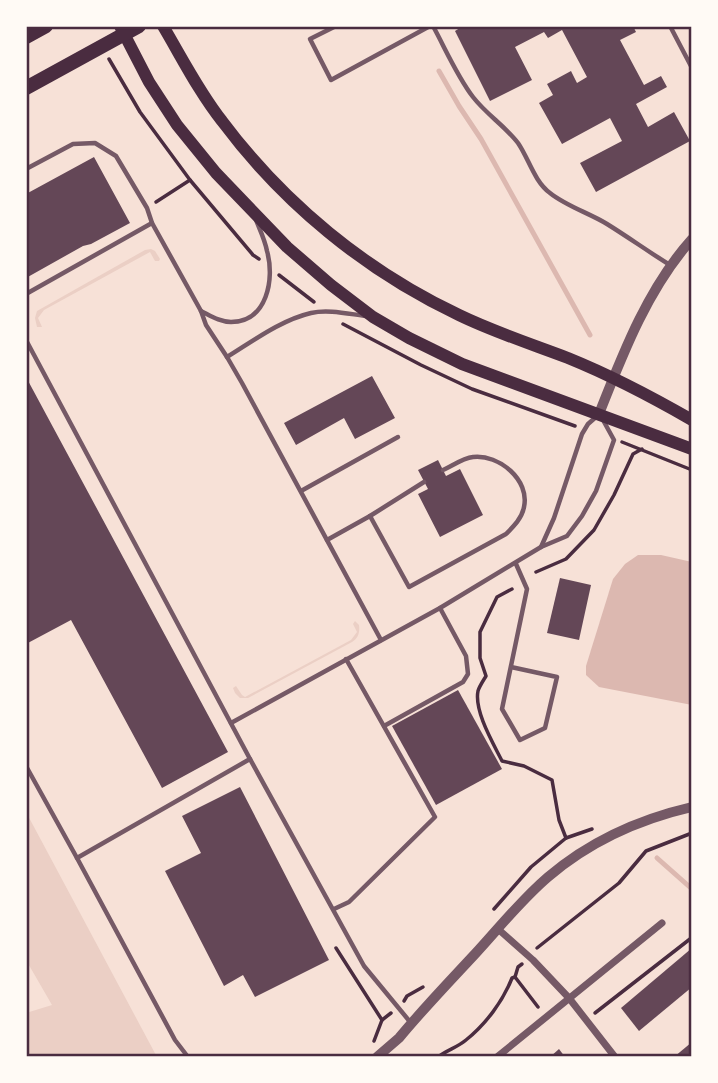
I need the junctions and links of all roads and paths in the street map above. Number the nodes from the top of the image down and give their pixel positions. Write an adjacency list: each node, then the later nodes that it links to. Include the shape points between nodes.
1 (46, 26): 8 (highway)
2 (139, 26): 7 (highway)
3 (163, 26): 23 (main road, via 229,130 295,204 331,235 413,292 448,310)
4 (336, 26): 5 (lane, via 310,39 331,80)
5 (432, 26): 17 (lane, via 474,97 507,130 548,191)
6 (670, 26): 10 (lane)
7 (122, 30): 9 (highway); 14 (main road, via 177,125)
8 (26, 37)
9 (102, 47): 11 (highway); 13 (path, via 190,180)
10 (692, 68)
11 (26, 88)
12 (26, 169): 13 (lane, via 73,144 95,144 116,156)
13 (147, 208): 15 (lane)
14 (253, 213): 19 (lane, via 268,252 267,296 259,311 245,320 221,321); 20 (main road)
15 (152, 223): 18 (lane); 19 (lane)
16 (692, 239): 17 (street)
17 (671, 266): 23 (street, via 643,312)
18 (26, 294)
19 (201, 311): 22 (lane)
20 (373, 317): 22 (lane, via 310,313); 24 (main road, via 461,364)
21 (26, 340): 42 (lane)
22 (228, 357): 32 (lane)
23 (613, 380): 24 (street); 25 (main road)
24 (599, 414): 28 (main road); 35 (lane, via 584,429); 35 (lane, via 614,440 596,491 567,536)
25 (692, 420)
26 (398, 437): 32 (lane)
27 (642, 449): 30 (path)
28 (692, 449)
29 (443, 470): 33 (lane, via 470,457 504,465 518,479 526,499 517,523 506,534 409,587)
30 (692, 470)
31 (424, 482): 33 (lane)
32 (301, 491): 34 (lane)
33 (370, 516): 34 (lane)
34 (327, 540): 39 (lane)
35 (541, 547): 36 (lane)
36 (516, 564): 38 (lane); 41 (lane, via 527,589)
37 (512, 589): 48 (path, via 497,597 480,632 480,658 486,676 478,690 479,707 502,761 552,780)
38 (440, 608): 39 (lane); 43 (lane, via 466,656 468,674 463,682)
39 (381, 640): 40 (lane)
40 (346, 659): 42 (lane); 43 (lane)
41 (511, 667): 41 (lane, via 502,709 520,740 545,728 557,677)
42 (231, 723): 44 (lane)
43 (384, 726): 50 (lane, via 435,817 349,902)
44 (250, 760): 49 (lane); 50 (lane)
45 (26, 766): 49 (lane)
46 (692, 807): 52 (street, via 638,824 568,862 547,877)
47 (692, 833): 55 (path, via 646,851 619,883)
48 (566, 838)
49 (77, 858): 62 (lane)
50 (334, 909): 60 (lane, via 364,966)
51 (663, 923): 57 (street)
52 (498, 929): 55 (street); 60 (street)
53 (690, 939): 59 (path)
54 (336, 948): 61 (path, via 382,1020)
55 (530, 957): 56 (path); 57 (street)
56 (515, 977): 58 (path); 64 (path, via 487,1019 466,1040)
57 (569, 998): 65 (street); 66 (street)
58 (538, 1007)
59 (595, 1013)
60 (411, 1023): 63 (street)
61 (372, 1045)
62 (188, 1057)
63 (377, 1057)
64 (438, 1057)
65 (497, 1057)
66 (615, 1057)

